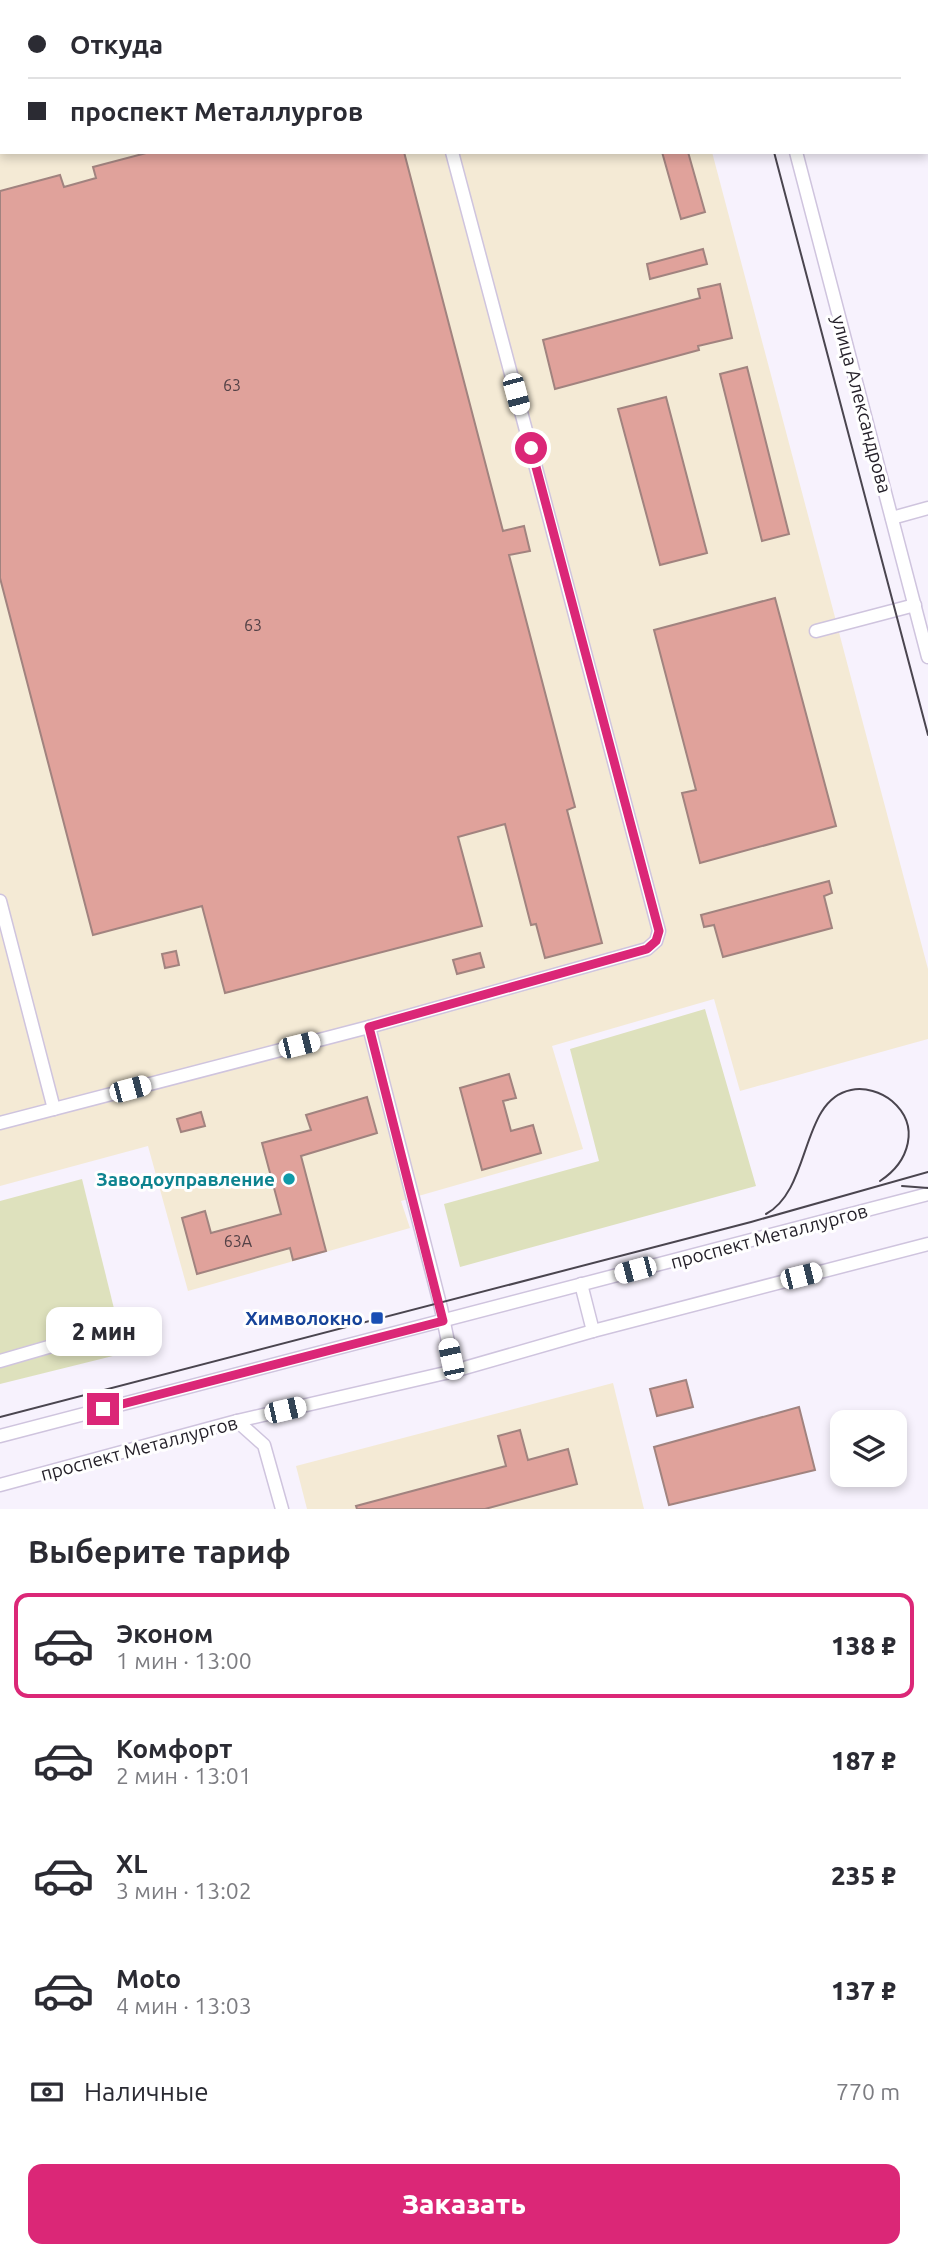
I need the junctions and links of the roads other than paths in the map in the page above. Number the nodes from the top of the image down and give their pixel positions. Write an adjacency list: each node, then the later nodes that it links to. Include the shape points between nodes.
1 (453, 154): 9 (street, via 659,931 647,949)
2 (797, 154): 4 (street, улица Александрова)
3 (928, 508): 4 (street)
4 (892, 518): 5 (street, улица Александрова)
5 (915, 605): 6 (street); 7 (street, улица Александрова)
6 (816, 631)
7 (928, 657)
8 (0, 901): 10 (street)
9 (369, 1027): 10 (street); 16 (street)
10 (54, 1108): 11 (street)
11 (0, 1123)
12 (928, 1194): 14 (street, проспект Металлургов)
13 (928, 1244): 17 (street, проспект Металлургов)
14 (581, 1284): 16 (street, проспект Металлургов); 17 (street)
15 (138, 1321): 18 (street)
16 (443, 1321): 19 (street); 21 (street, проспект Металлургов)
17 (593, 1331): 19 (street, проспект Металлургов)
18 (0, 1361)
19 (454, 1371): 20 (street, проспект Металлургов)
20 (237, 1422): 22 (street, проспект Металлургов); 23 (street, via 264,1446)
21 (0, 1436)
22 (0, 1485)
23 (282, 1509)

